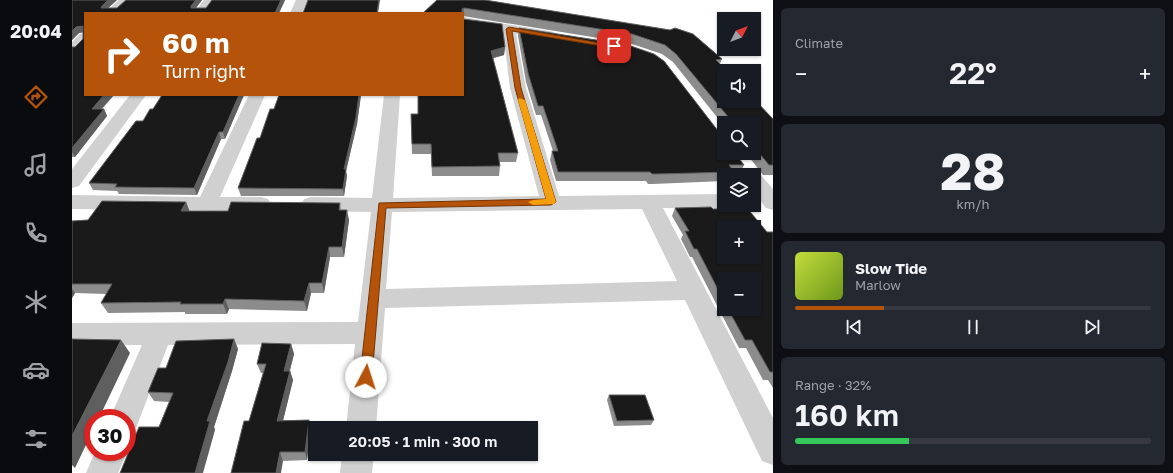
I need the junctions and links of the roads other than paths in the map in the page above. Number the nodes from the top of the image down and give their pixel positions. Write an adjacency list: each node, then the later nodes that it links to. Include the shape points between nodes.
1 (126, 0): 4 (street)
2 (210, 0): 5 (street)
3 (302, 0): 6 (street)
4 (112, 12)
5 (201, 12)
6 (296, 12)
7 (464, 21): 8 (street)
8 (509, 29): 9 (street); 20 (street, via 518,88)
9 (561, 37)
10 (84, 38): 11 (street)
11 (72, 49)
12 (137, 96): 15 (street)
13 (258, 96): 21 (street)
14 (392, 96): 23 (street)
15 (72, 182)
16 (761, 191): 18 (street)
17 (717, 201): 22 (street)
18 (768, 201)
19 (72, 202): 21 (street)
20 (551, 202): 22 (street); 23 (street)
21 (207, 203): 23 (street)
22 (650, 203): 24 (street)
23 (382, 205): 25 (street)
24 (694, 290): 25 (street); 31 (street)
25 (373, 298): 26 (street)
26 (369, 333): 28 (street); 30 (street)
27 (72, 334): 28 (street)
28 (159, 335): 29 (street)
29 (129, 409)
30 (362, 421)
31 (773, 450)
32 (107, 461): 34 (street)
33 (357, 461): 35 (street)
34 (102, 473)
35 (356, 473)

